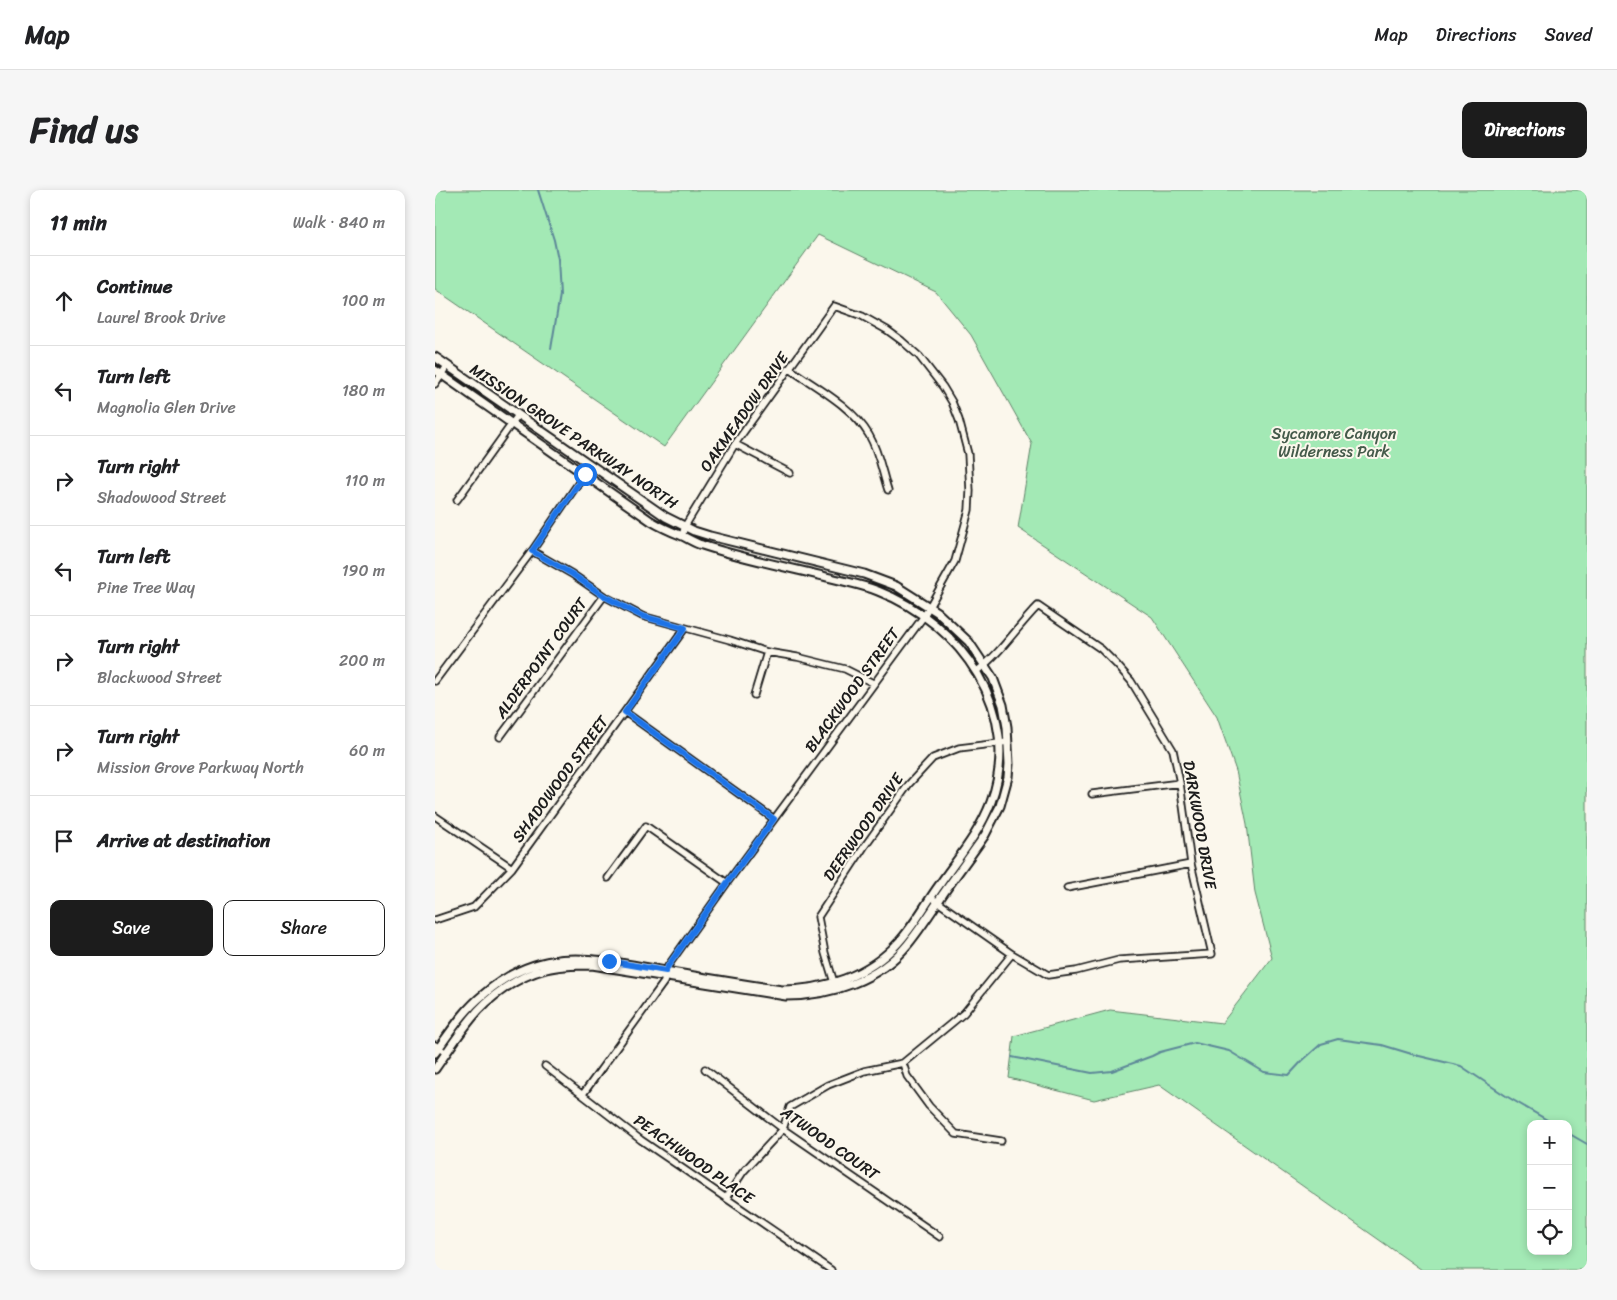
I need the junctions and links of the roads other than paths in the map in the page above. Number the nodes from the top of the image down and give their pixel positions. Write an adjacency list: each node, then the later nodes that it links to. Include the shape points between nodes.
1 (834, 306): 4 (street, OAKMEADOW DRIVE); 19 (street, BLACKWOOD STREET, via 879,325 914,351 943,386 959,420 968,454 969,510 955,561)
2 (435, 357): 3 (street, MISSION GROVE PARKWAY NORTH)
3 (447, 366): 5 (street); 7 (street, MISSION GROVE PARKWAY NORTH)
4 (790, 369): 9 (street, OAKMEADOW DRIVE); 13 (street, via 857,419 876,450)
5 (438, 372): 6 (street); 8 (street, MISSION GROVE PARKWAY NORTH)
6 (435, 384)
7 (518, 415): 8 (street); 10 (street, MISSION GROVE PARKWAY NORTH)
8 (513, 424): 12 (street, MISSION GROVE PARKWAY NORTH); 14 (street)
9 (735, 444): 11 (street); 15 (street, OAKMEADOW DRIVE)
10 (591, 466): 12 (street); 15 (street, MISSION GROVE PARKWAY NORTH, via 654,510)
11 (790, 473)
12 (585, 474): 16 (street, MISSION GROVE PARKWAY NORTH, via 651,521); 17 (street)
13 (888, 490)
14 (457, 500)
15 (685, 526): 16 (street, OAKMEADOW DRIVE); 19 (street, MISSION GROVE PARKWAY NORTH, via 718,538 864,574 896,586)
16 (682, 536): 20 (street, MISSION GROVE PARKWAY NORTH, via 701,545 877,591)
17 (532, 551): 18 (street); 25 (street)
18 (604, 596): 21 (street, via 642,616); 29 (street, ALDERPOINT COURT)
19 (929, 607): 20 (street, BLACKWOOD STREET); 23 (street, MISSION GROVE PARKWAY NORTH, via 964,637)
20 (924, 616): 24 (street, MISSION GROVE PARKWAY NORTH, via 947,634); 26 (street, BLACKWOOD STREET)
21 (685, 628): 22 (street); 28 (street, SHADOWOOD STREET)
22 (767, 652): 26 (street, via 845,669); 27 (street)
23 (984, 665): 24 (street); 31 (street, MISSION GROVE PARKWAY NORTH, via 993,678 1007,717); 32 (street, DARKWOOD DRIVE, via 1038,606 1101,649 1131,681 1173,750)
24 (977, 671): 30 (street, MISSION GROVE PARKWAY NORTH, via 993,709)
25 (435, 682)
26 (873, 683): 35 (street, BLACKWOOD STREET)
27 (754, 695)
28 (625, 712): 35 (street); 37 (street, SHADOWOOD STREET)
29 (500, 737)
30 (999, 742): 31 (street, DEERWOOD DRIVE); 41 (street, MISSION GROVE PARKWAY NORTH, via 998,777 991,803 973,837); 46 (street, DEERWOOD DRIVE, via 959,748 933,758 909,784 864,847 818,917)
31 (1008, 742): 42 (street, MISSION GROVE PARKWAY NORTH, via 1008,777 993,821)
32 (1180, 783): 33 (street); 36 (street, DARKWOOD DRIVE)
33 (1092, 794)
34 (435, 816): 37 (street)
35 (774, 819): 39 (street, BLACKWOOD STREET)
36 (1191, 864): 40 (street); 44 (street, DARKWOOD DRIVE, via 1213,954 1119,960 1047,975)
37 (512, 868): 43 (street, SHADOWOOD STREET, via 474,907)
38 (608, 878): 39 (street, via 646,826)
39 (727, 883): 45 (street, BLACKWOOD STREET, via 668,966)
40 (1067, 888)
41 (931, 897): 42 (street); 46 (street, MISSION GROVE PARKWAY NORTH, via 887,954)
42 (938, 902): 44 (street); 46 (street, MISSION GROVE PARKWAY NORTH, via 908,945 887,964 860,981)
43 (435, 920)
44 (1012, 954): 49 (street, via 964,1013)
45 (666, 974): 46 (street, MISSION GROVE PARKWAY NORTH, via 786,996 816,994); 47 (street, MISSION GROVE PARKWAY NORTH, via 586,959 571,958 537,964 483,994); 48 (street, MISSION GROVE PARKWAY NORTH, via 592,965 545,969 516,982 489,1000 471,1018); 53 (street, BLACKWOOD STREET)
46 (835, 986)
47 (436, 1049): 48 (street)
48 (446, 1053): 51 (street, MISSION GROVE PARKWAY NORTH)
49 (903, 1063): 54 (street, via 863,1071 828,1085 791,1107); 55 (street, via 907,1076 929,1106 956,1134)
50 (545, 1066): 53 (street, PEACHWOOD PLACE)
51 (435, 1069)
52 (705, 1069): 54 (street, ATWOOD COURT)
53 (583, 1094): 56 (street, PEACHWOOD PLACE, via 641,1140)
54 (783, 1128): 56 (street, via 743,1172); 57 (street, ATWOOD COURT)
55 (1001, 1141)
56 (726, 1198): 58 (street, PEACHWOOD PLACE)
57 (940, 1236)
58 (831, 1270)

